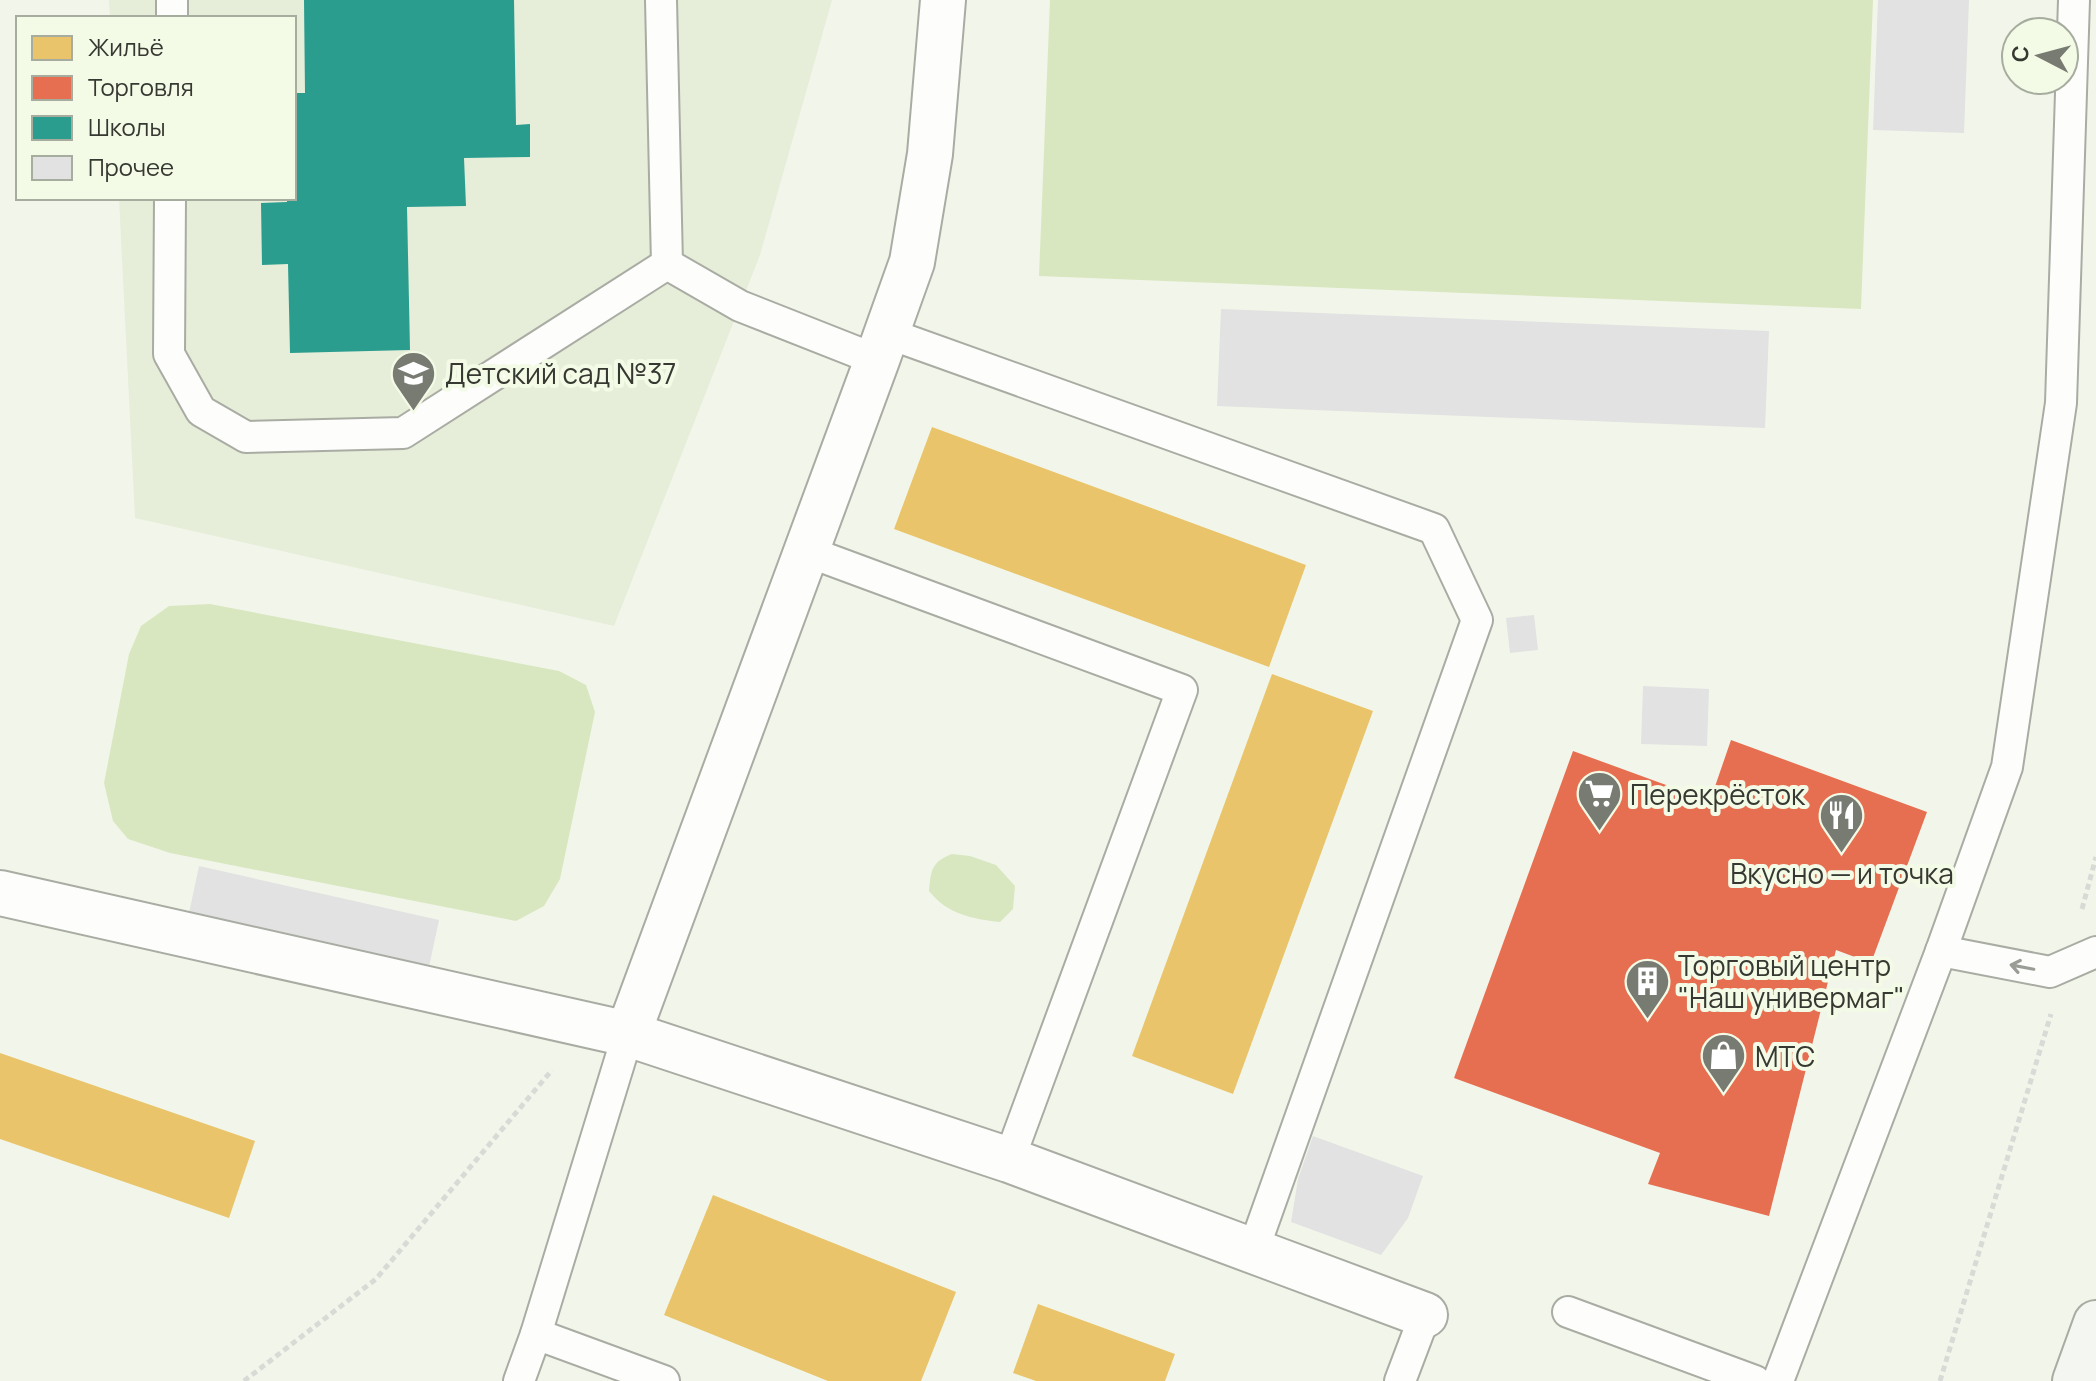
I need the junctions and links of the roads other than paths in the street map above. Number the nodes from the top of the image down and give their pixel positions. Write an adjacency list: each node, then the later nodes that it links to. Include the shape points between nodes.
1 (661, 0): 5 (lane)
2 (943, 0): 6 (street, via 930,154 912,262)
3 (2074, 0): 9 (lane, via 2061,403 2007,767)
4 (170, 200): 5 (lane, via 169,354 201,411 246,437 403,433)
5 (667, 264): 6 (lane, via 740,306)
6 (882, 346): 7 (street); 13 (lane, via 1434,529 1477,620)
7 (806, 551): 11 (street); 12 (lane, via 1182,690)
8 (0, 893): 11 (street)
9 (1941, 951): 10 (lane, one-way to 9, via 2050,972); 22 (lane)
10 (2096, 952)
11 (628, 1034): 12 (street); 17 (lane)
12 (1009, 1160): 13 (street)
13 (1253, 1251): 15 (street)
14 (1568, 1312): 21 (lane)
15 (1425, 1315): 20 (lane)
16 (2096, 1323): 23 (main road)
17 (536, 1334): 18 (lane); 19 (lane)
18 (519, 1381)
19 (664, 1381)
20 (1400, 1381)
21 (1755, 1381)
22 (1778, 1381)
23 (2075, 1381)

